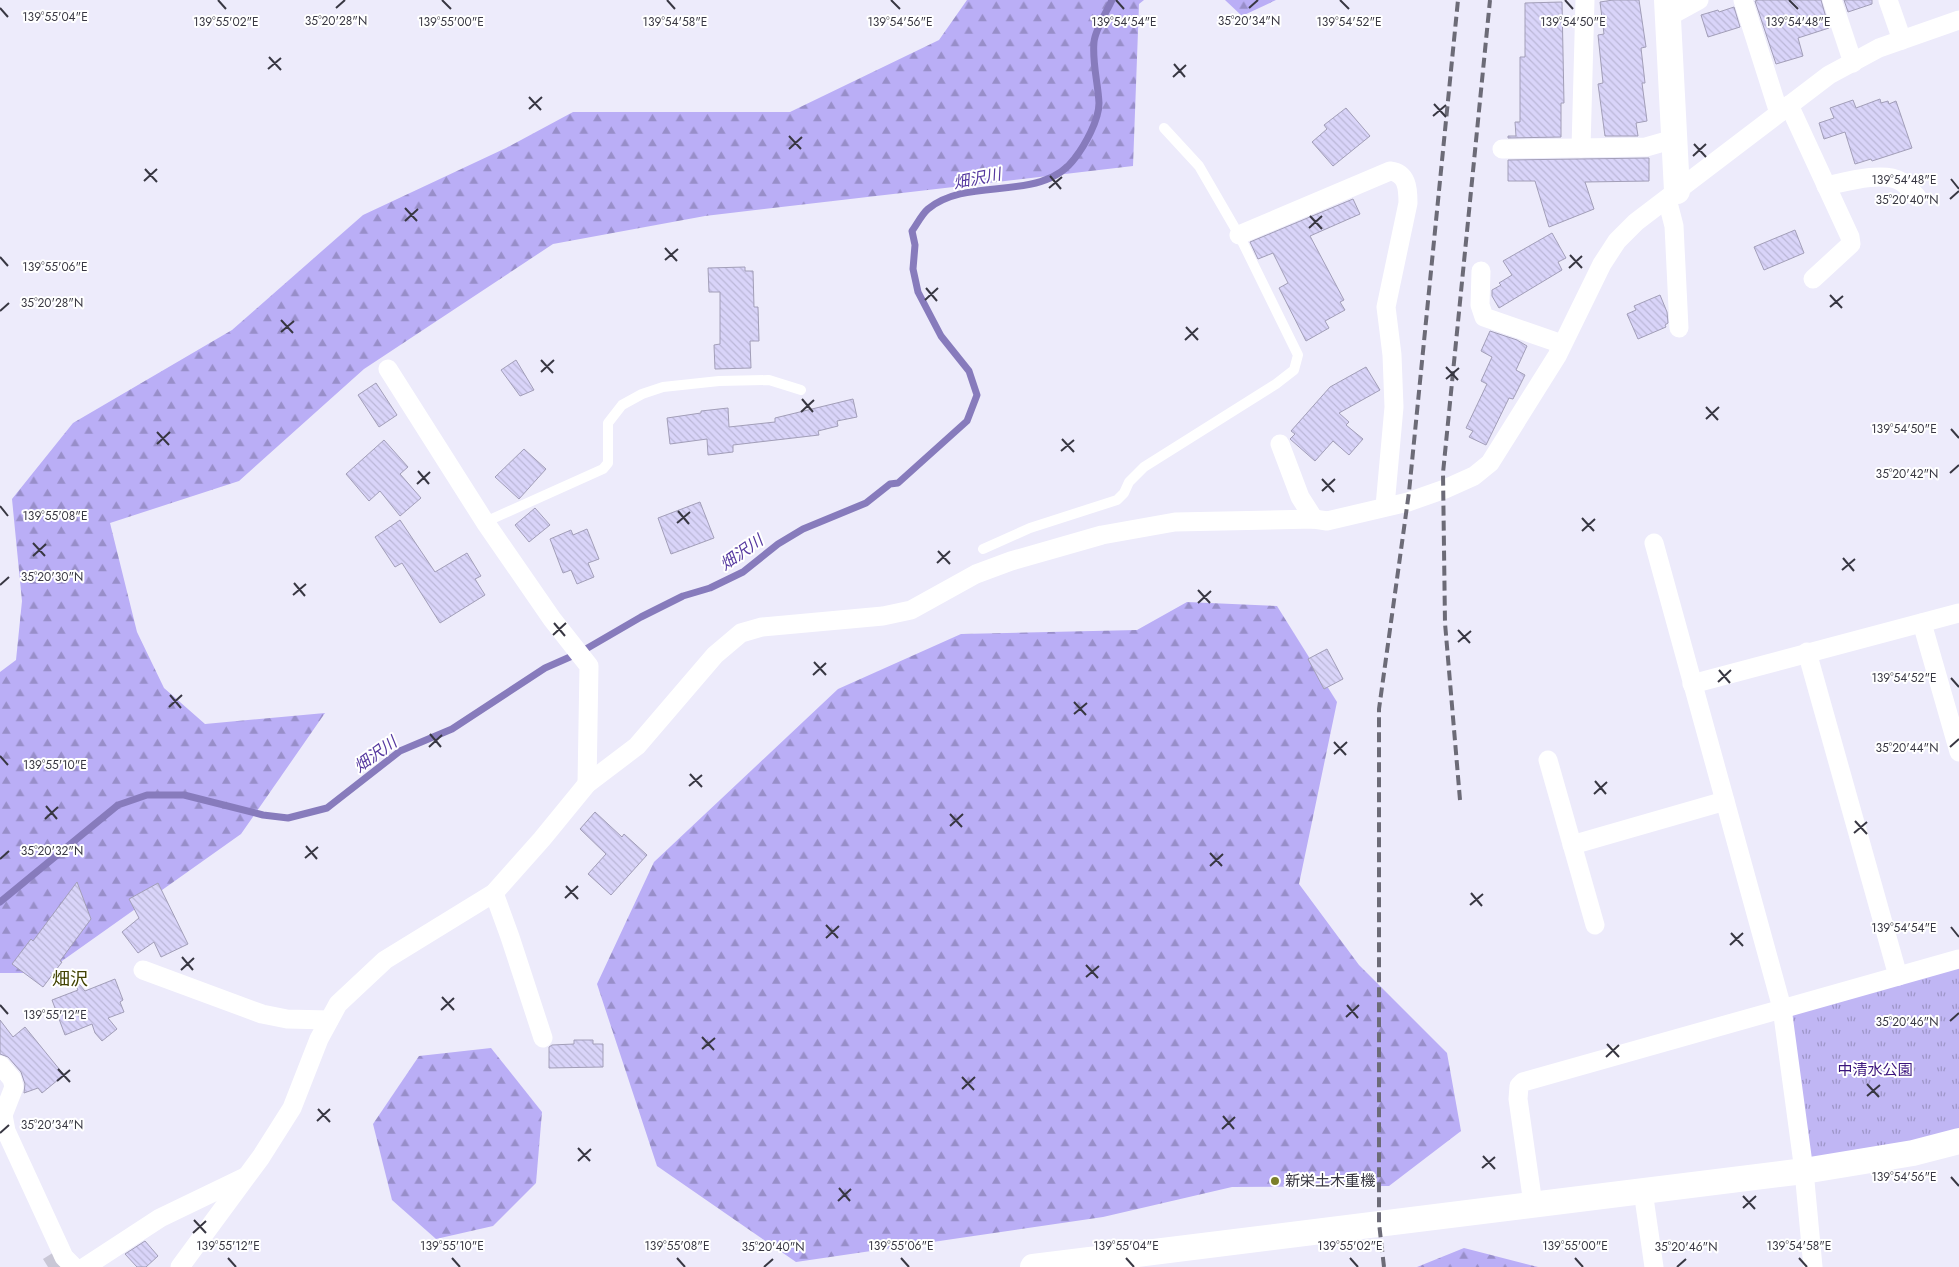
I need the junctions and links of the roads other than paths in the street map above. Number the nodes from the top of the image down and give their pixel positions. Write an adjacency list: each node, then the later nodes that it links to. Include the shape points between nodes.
1 (1585, 0): 13 (street)
2 (1699, 0): 6 (street)
3 (1743, 0): 10 (street)
4 (1832, 0): 9 (street)
5 (1888, 0): 8 (street)
6 (1668, 8): 12 (street)
7 (1959, 20): 8 (street)
8 (1902, 40): 9 (street, via 1879,48)
9 (1853, 63): 10 (street, via 1829,75)
10 (1784, 109): 15 (street); 16 (street)
11 (1164, 128): 18 (lane, via 1199,166)
12 (1674, 139): 13 (street, via 1646,147); 16 (street)
13 (1581, 148): 14 (street)
14 (1502, 149)
15 (1826, 186): 17 (street, via 1887,177 1900,181); 20 (street, via 1851,244)
16 (1672, 195): 21 (street); 22 (street, via 1617,241)
17 (1917, 197)
18 (1239, 235): 26 (street, via 1390,171 1397,172 1405,180 1408,203 1386,307 1394,407); 30 (lane, via 1298,355 1294,370 1144,467 1117,500 1030,528)
19 (1482, 271): 22 (street, via 1480,305 1484,317)
20 (1813, 279)
21 (1679, 328)
22 (1562, 344): 26 (street, via 1490,463 1474,476 1445,489 1408,502)
23 (388, 369): 28 (street)
24 (802, 390): 28 (lane, via 769,380 719,381 663,387 642,394 622,405 608,423 608,463 603,469)
25 (1280, 444): 27 (street, via 1300,497)
26 (1384, 506): 27 (street, via 1327,521)
27 (1314, 519): 37 (street, via 1175,522 1102,535 976,574 911,610 883,616 762,627 741,633 714,655 637,746)
28 (485, 522): 37 (street, via 588,666)
29 (1654, 543): 34 (street)
30 (983, 549)
31 (1959, 613): 32 (street)
32 (1922, 623): 33 (street); 35 (street)
33 (1807, 652): 34 (street); 44 (street)
34 (1692, 684): 38 (street)
35 (1959, 752)
36 (1548, 760): 39 (street)
37 (587, 784): 40 (street)
38 (1725, 801): 39 (street); 45 (street)
39 (1572, 845): 41 (street)
40 (494, 893): 46 (street, via 385,960 338,1004); 47 (street)
41 (1594, 925)
42 (1959, 960): 44 (street)
43 (143, 970): 46 (street, via 262,1014 287,1019)
44 (1898, 976): 45 (street)
45 (1782, 1008): 50 (street); 53 (street, via 1523,1082 1519,1086 1518,1099)
46 (329, 1020): 51 (street, via 318,1039 292,1108)
47 (543, 1038)
48 (0, 1065): 54 (street, via 14,1086 3,1115 6,1131 64,1257)
49 (1959, 1141): 50 (street, via 1913,1153)
50 (1804, 1172): 52 (street); 59 (street)
51 (248, 1176): 55 (street, via 160,1218); 56 (street)
52 (1643, 1190): 53 (street); 58 (street)
53 (1533, 1204): 57 (street)
54 (74, 1267)
55 (85, 1267)
56 (180, 1267)
57 (1033, 1267)
58 (1654, 1267)
59 (1813, 1267)

